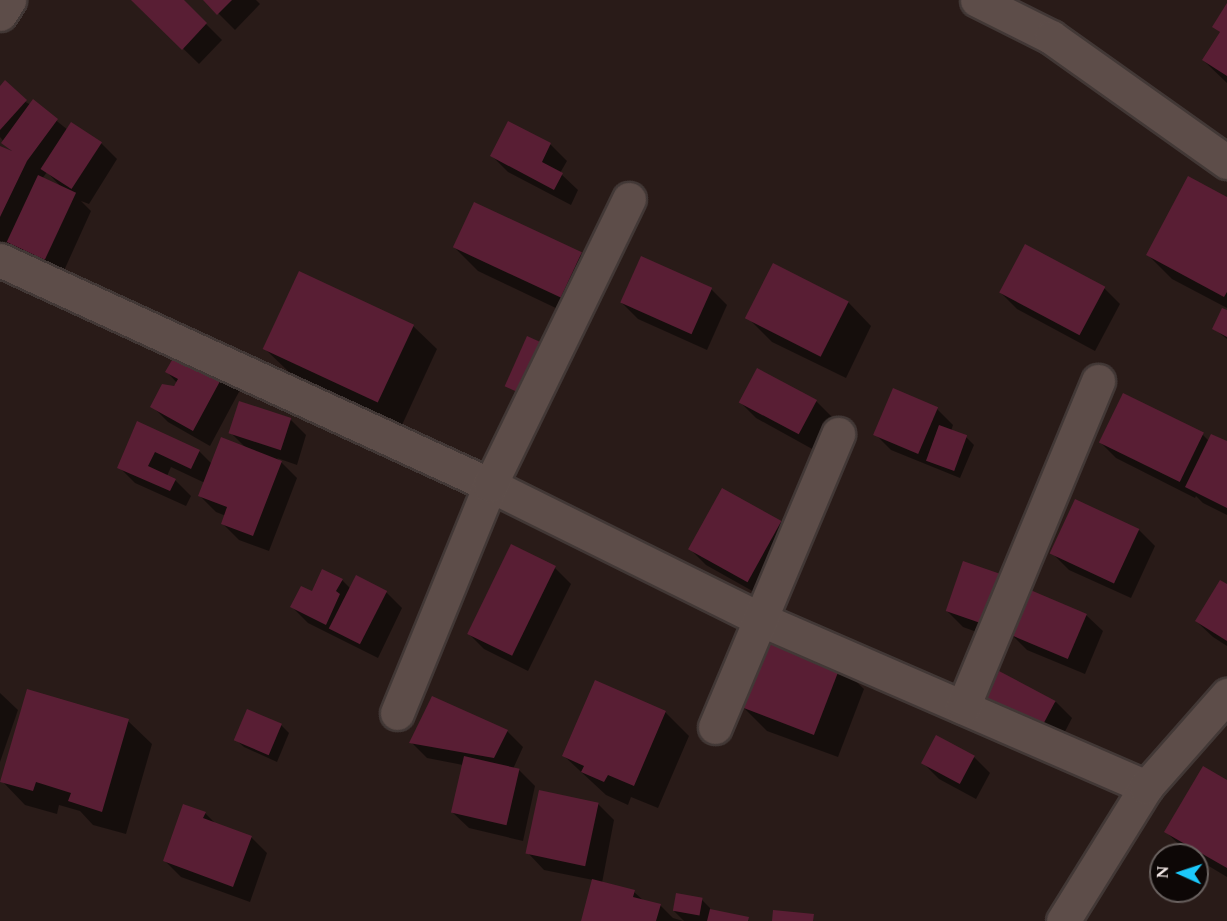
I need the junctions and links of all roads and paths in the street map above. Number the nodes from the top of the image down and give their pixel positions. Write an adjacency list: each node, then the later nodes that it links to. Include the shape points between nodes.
1 (9, 0): 3 (street)
2 (978, 0): 4 (street, via 1052,37)
3 (0, 14)
4 (1227, 162)
5 (629, 199): 9 (street)
6 (0, 260): 9 (street)
7 (1098, 381): 12 (street)
8 (838, 434): 10 (street)
9 (490, 485): 10 (street); 13 (street)
10 (762, 620): 12 (street); 14 (street)
11 (1227, 695): 15 (street)
12 (963, 707): 15 (street)
13 (397, 713)
14 (715, 727)
15 (1146, 787): 16 (street)
16 (1063, 921)

